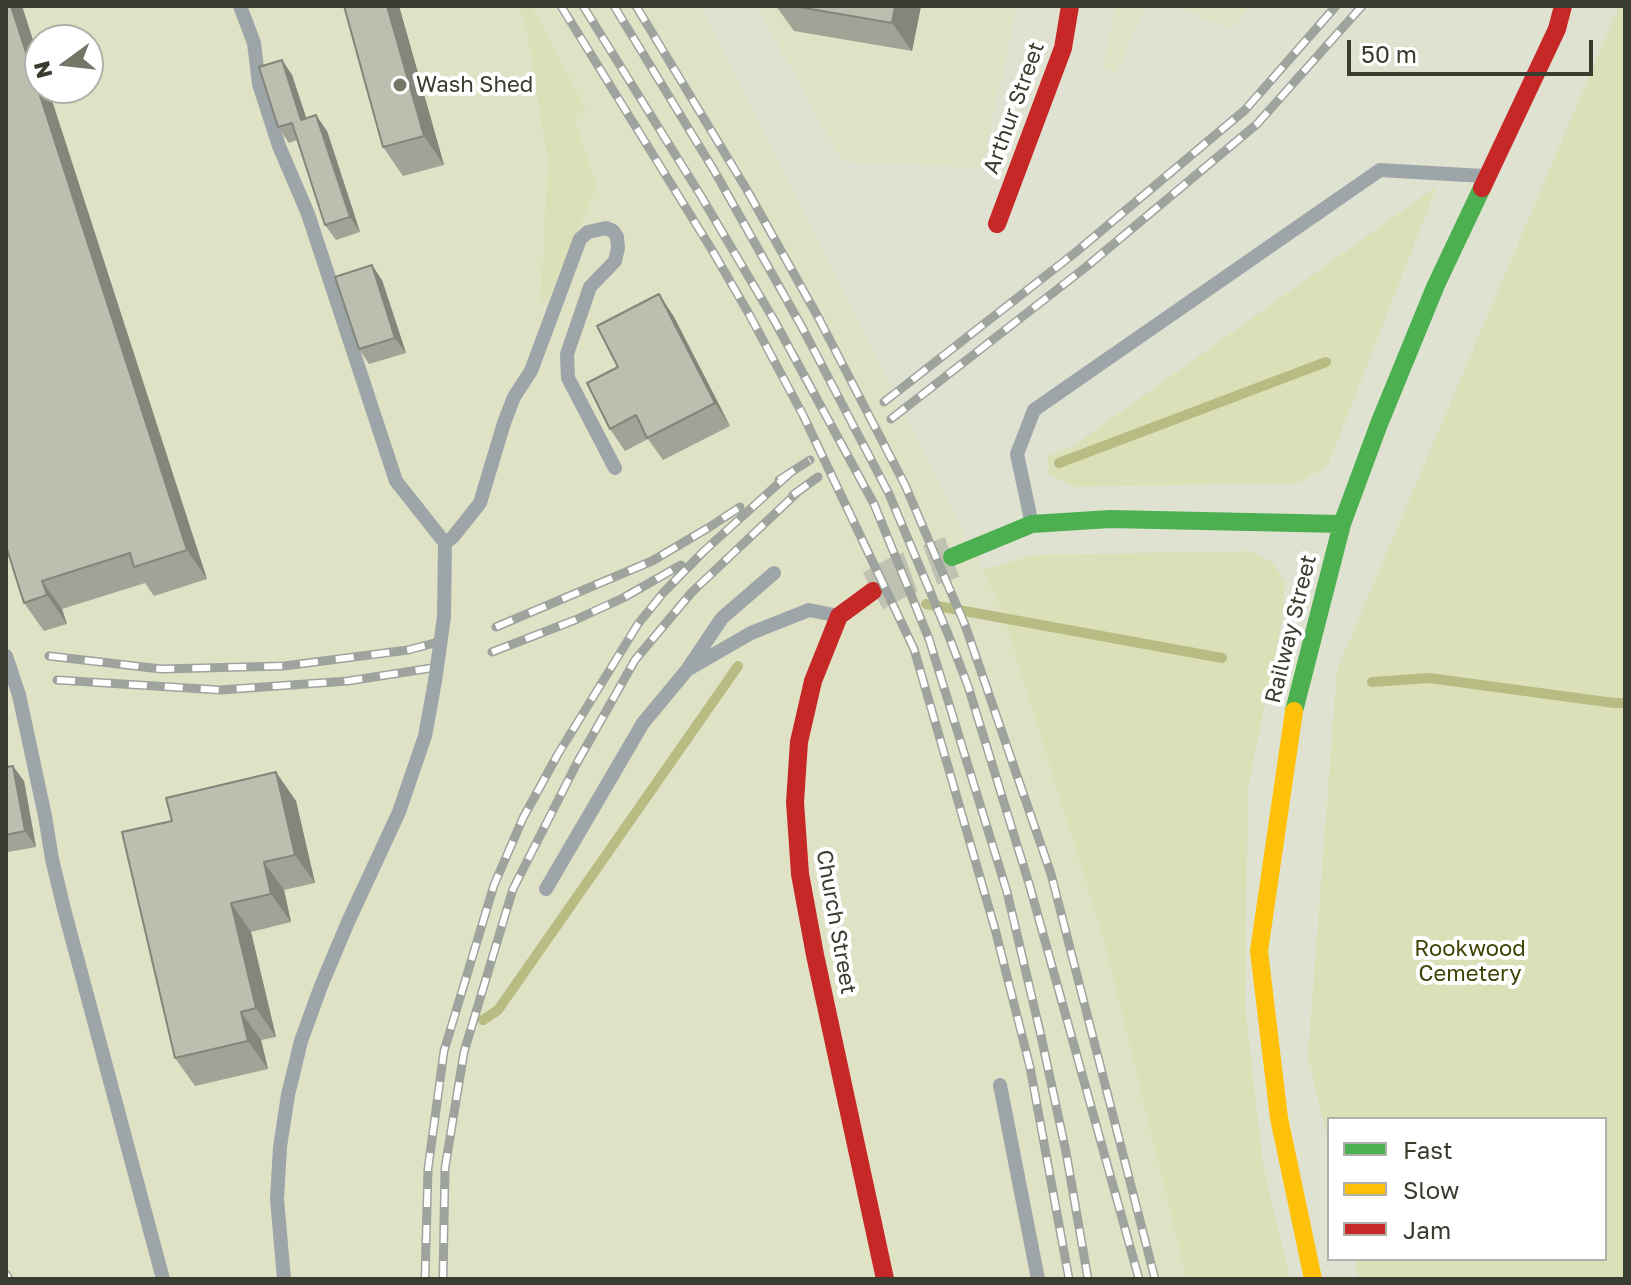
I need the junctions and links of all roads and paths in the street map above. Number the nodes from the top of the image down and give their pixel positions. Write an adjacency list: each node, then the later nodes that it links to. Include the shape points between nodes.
1 (240, 6): 11 (lane, via 279,146 308,214 396,481)
2 (1070, 6): 7 (main road, Arthur Street, via 1063,48)
3 (1563, 6): 5 (main road, Railway Street)
4 (1576, 6): 5 (main road, Railway Street)
5 (1557, 29): 6 (main road, Railway Street)
6 (1488, 176): 9 (lane, via 1380,170 1034,410 1017,454); 10 (main road, Railway Street, via 1436,285)
7 (997, 224)
8 (615, 468): 11 (lane, via 568,378 567,366 590,287 615,261 617,237 606,228 580,239 531,371 504,423 480,503)
9 (1032, 524): 10 (main road, via 1110,519); 12 (main road)
10 (1342, 524): 24 (main road, Railway Street, via 1294,708 1259,951 1279,1118)
11 (445, 543): 21 (lane, bridge, via 444,617 425,736 399,812 321,986 288,1095 277,1199)
12 (952, 557)
13 (774, 573): 17 (lane, via 722,618)
14 (873, 591): 15 (main road)
15 (839, 616): 17 (lane, via 809,610 751,633); 22 (main road, Church Street, via 813,681 799,742 797,831 815,955)
16 (6, 656): 20 (lane, bridge, via 64,909)
17 (687, 670): 18 (lane, via 643,723)
18 (546, 889)
19 (1000, 1085): 23 (lane)
20 (163, 1279)
21 (284, 1279)
22 (885, 1279)
23 (1038, 1279)
24 (1313, 1279)

